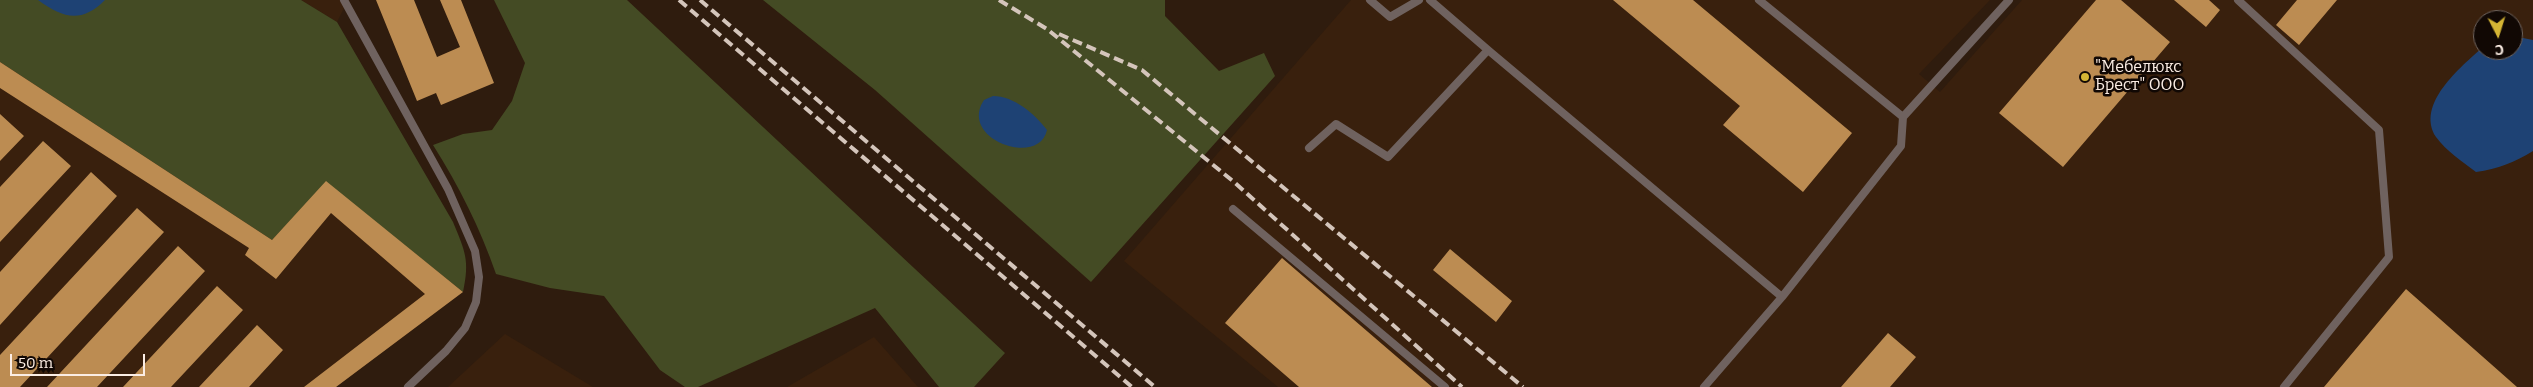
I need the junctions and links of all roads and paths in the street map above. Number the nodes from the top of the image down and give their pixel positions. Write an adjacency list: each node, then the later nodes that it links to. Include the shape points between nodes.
1 (1370, 0): 2 (lane, via 1390,17)
2 (1419, 0)
3 (1430, 0): 8 (lane)
4 (1759, 0): 9 (lane)
5 (2009, 0): 9 (lane)
6 (2238, 0): 16 (lane, via 2379,130 2389,257)
7 (349, 1): 13 (lane, via 448,189 475,251 480,277 476,302 465,328)
8 (1488, 50): 10 (lane, via 1388,157 1336,124); 12 (lane)
9 (1903, 117): 12 (lane, via 1901,146)
10 (1309, 148)
11 (1233, 209): 14 (lane)
12 (1782, 297): 15 (lane)
13 (408, 387)
14 (1445, 387)
15 (1704, 387)
16 (2284, 387)

